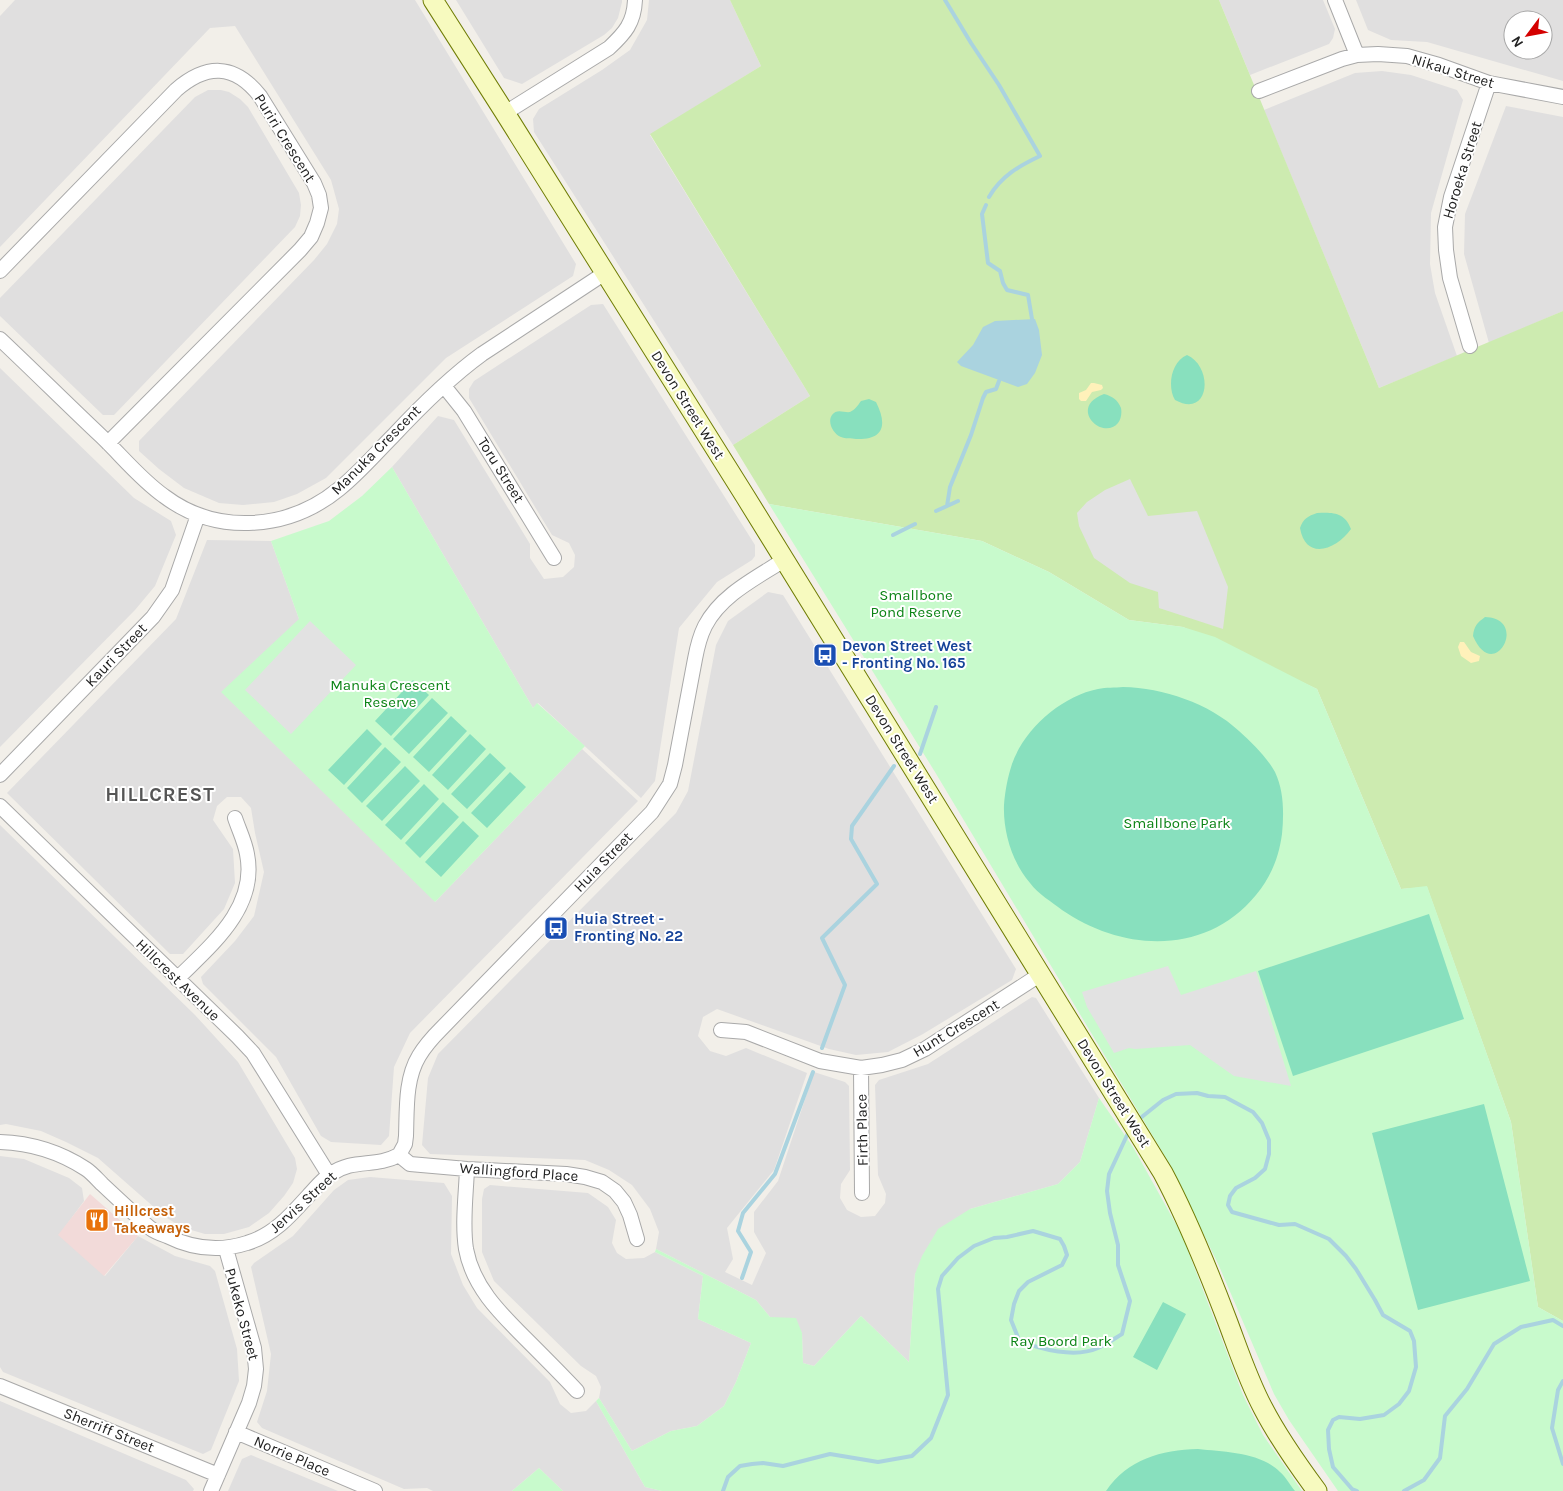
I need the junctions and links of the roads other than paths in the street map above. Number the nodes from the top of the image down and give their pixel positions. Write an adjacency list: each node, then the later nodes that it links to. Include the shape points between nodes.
1 (432, 0): 8 (main road, Devon Street West)
2 (635, 0): 8 (street, via 632,20 623,35 609,48)
3 (1336, 0): 4 (street)
4 (1357, 55): 5 (street, Nikau Street, via 1407,56); 6 (street, Nikau Street)
5 (1489, 83): 7 (street, Nikau Street); 12 (street, Horoeka Street, via 1445,227 1450,278)
6 (1259, 91)
7 (1563, 97)
8 (505, 112): 10 (main road, Devon Street West)
9 (0, 271): 14 (street, Puriri Crescent, via 188,79 212,70 226,72 239,76 260,96 314,183 321,208 318,223 300,250)
10 (605, 273): 13 (street, Manuka Crescent, via 462,368); 17 (main road, Devon Street West)
11 (0, 339): 14 (street, Manuka Crescent)
12 (1470, 346)
13 (444, 386): 15 (street, Manuka Crescent, via 354,476 316,505 275,521 255,524); 16 (street, Toru Street, via 464,411)
14 (108, 443): 15 (street, Manuka Crescent, via 150,486)
15 (198, 515): 18 (street, Kauri Street, via 164,604)
16 (554, 558)
17 (784, 560): 21 (main road, Devon Street West); 26 (street, Huia Street, via 730,596 714,611 705,626 698,642 675,766 670,784 657,805 428,1042 418,1057 409,1084 405,1144)
18 (0, 775)
19 (0, 806): 22 (street, Hillcrest Avenue)
20 (235, 818): 22 (street, via 247,856 245,893 228,925)
21 (1041, 974): 24 (street, Hunt Crescent, via 925,1048 902,1060); 38 (main road, Devon Street West, via 1163,1173 1191,1230 1262,1407)
22 (177, 979): 28 (street, Hillcrest Avenue, via 253,1053)
23 (721, 1030): 24 (street, Hunt Crescent, via 746,1032 820,1061)
24 (861, 1068): 29 (street, Firth Place)
25 (0, 1142): 31 (street, Jervis Street, via 50,1150 87,1170 152,1229 181,1243)
26 (399, 1155): 27 (street, Wallingford Place, via 410,1164); 28 (street, Jervis Street, via 381,1162 352,1164)
27 (467, 1169): 30 (street, Wallingford Place, via 566,1174 602,1182 624,1202); 33 (street, via 464,1231 473,1273 498,1310)
28 (330, 1174): 31 (street, Jervis Street, via 275,1229 248,1243)
29 (862, 1193)
30 (637, 1239)
31 (226, 1249): 34 (street, Pukeko Street, via 254,1348 256,1369 249,1403)
32 (0, 1386): 35 (street, Sherriff Street)
33 (577, 1391)
34 (236, 1432): 35 (street, Pukeko Street); 37 (street, Norrie Place)
35 (218, 1475): 36 (street, Pukeko Street)
36 (211, 1491)
37 (375, 1491)
38 (1317, 1491)

